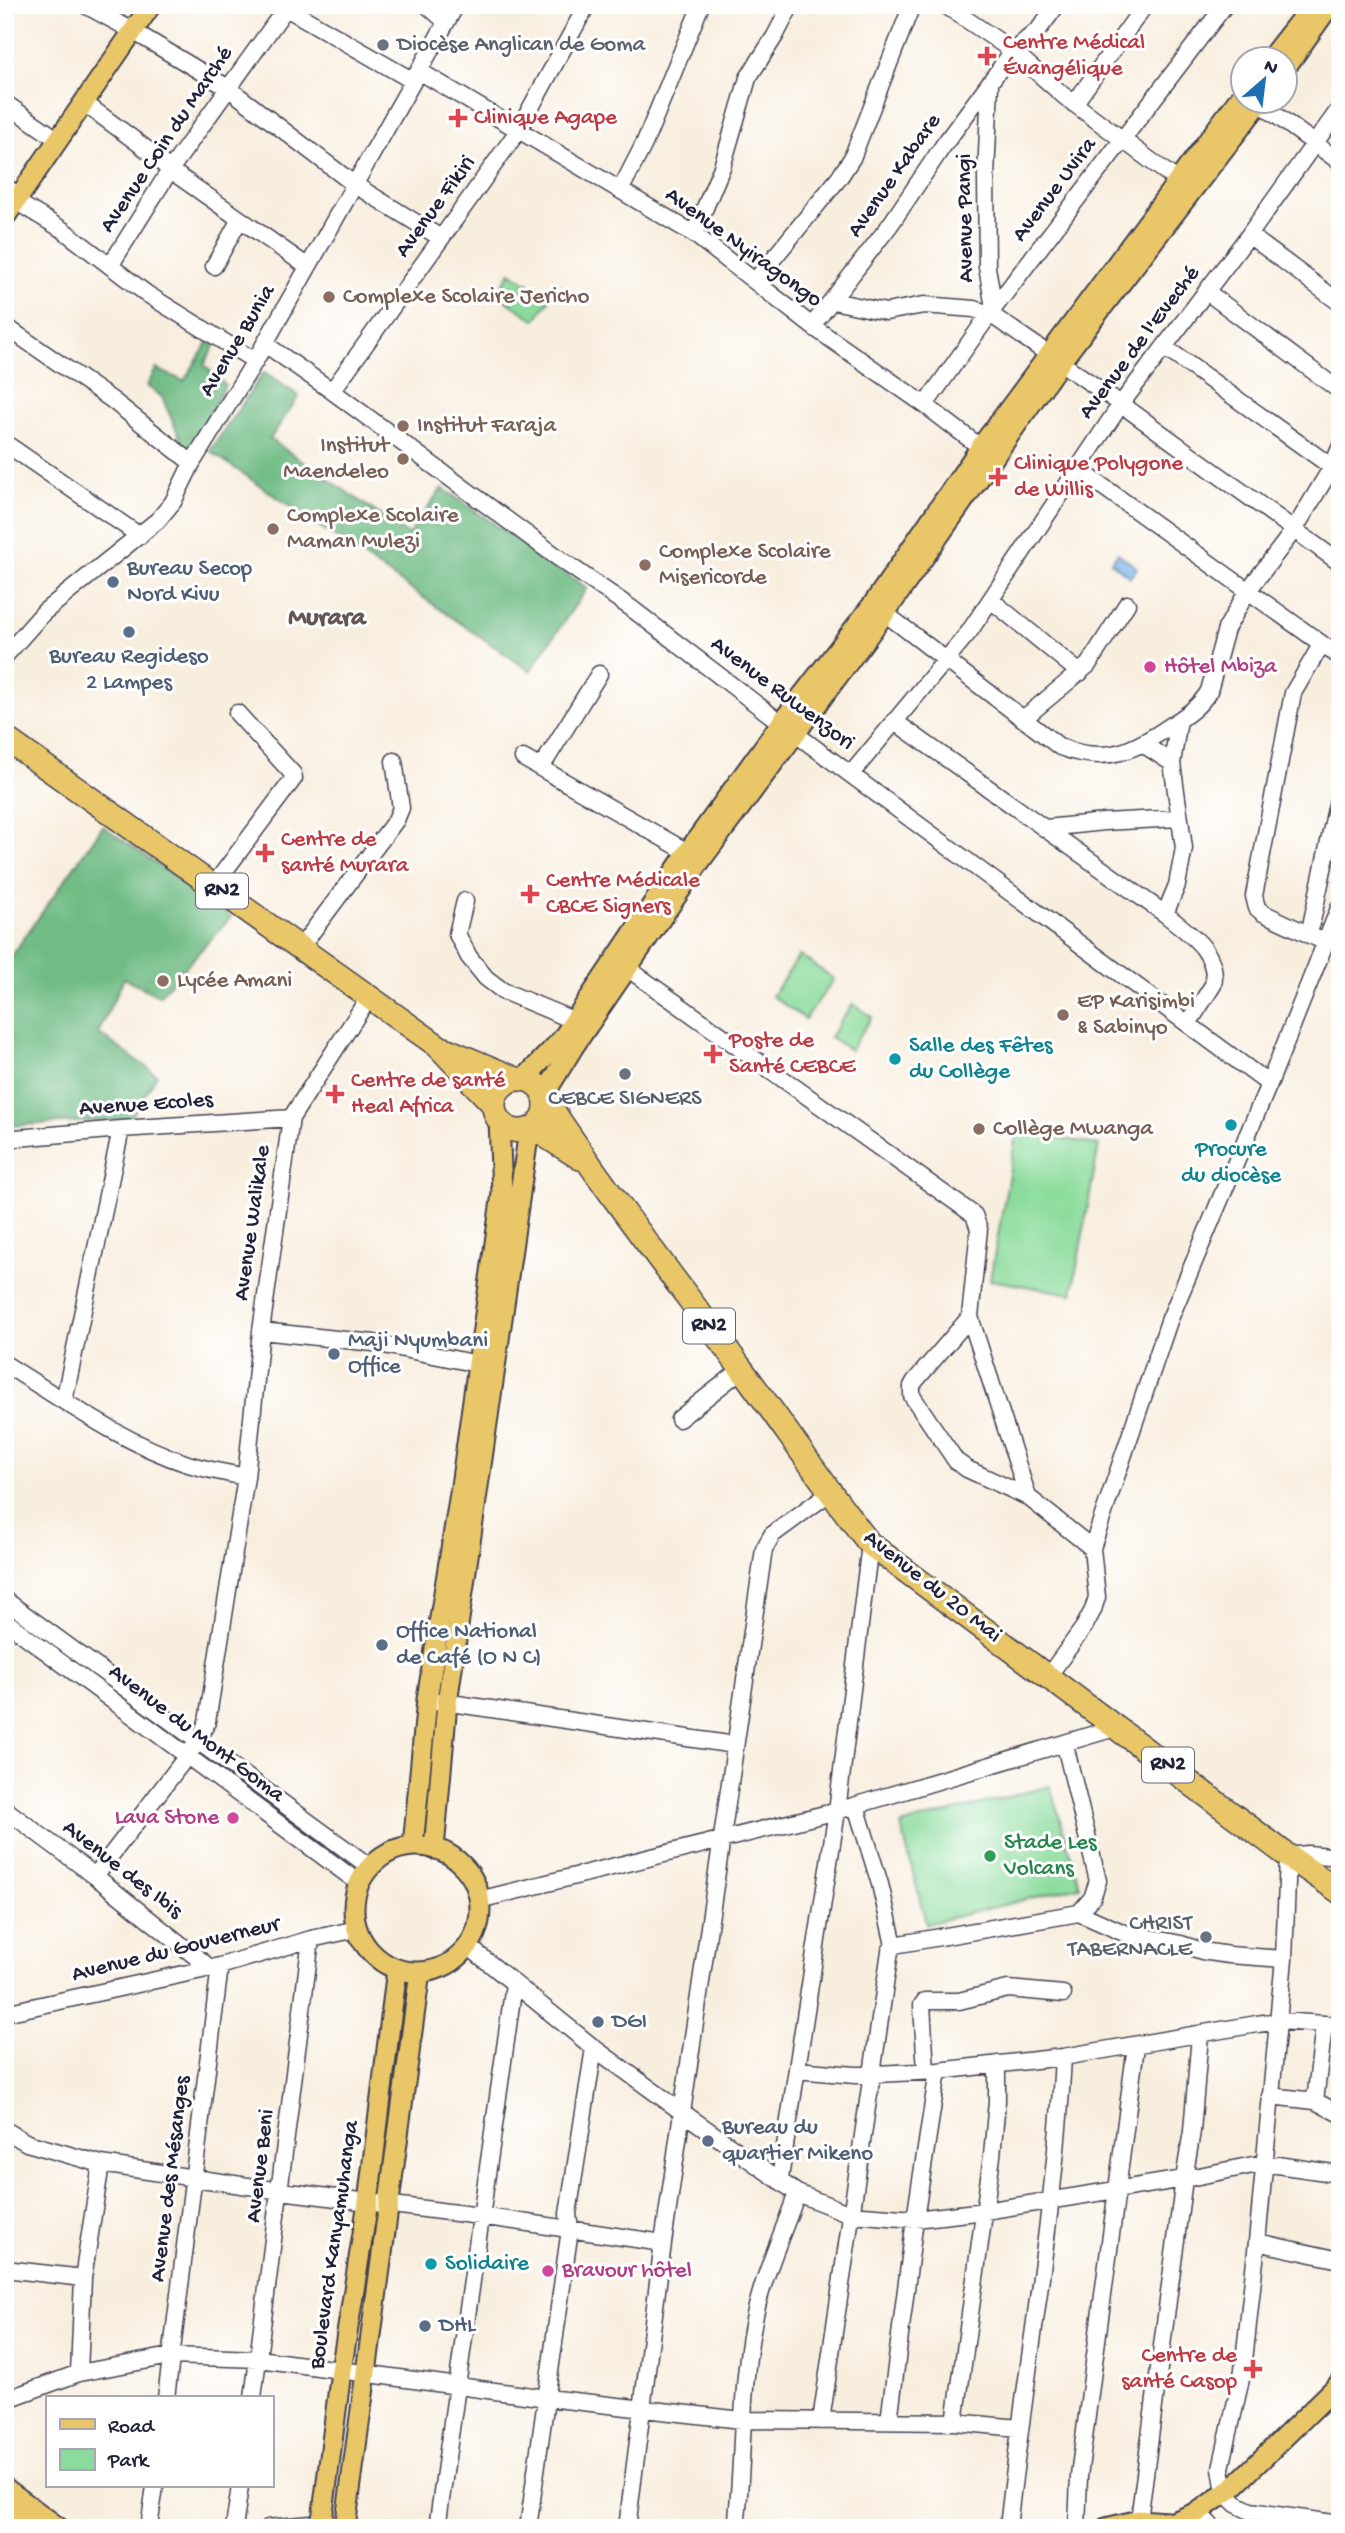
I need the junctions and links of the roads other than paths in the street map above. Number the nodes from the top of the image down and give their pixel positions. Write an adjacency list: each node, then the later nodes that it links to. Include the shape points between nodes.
1 (85, 5): 16 (street)
2 (151, 5): 16 (main road)
3 (427, 5): 15 (street)
4 (456, 5): 15 (street, Avenue Bunia)
5 (587, 5): 30 (street, Avenue Fikiri)
6 (701, 5): 38 (street)
7 (791, 5): 41 (street, via 748,78 719,176)
8 (912, 5): 47 (street, via 852,158)
9 (1057, 5): 19 (street, Avenue Kabare, via 1039,29)
10 (1145, 5): 25 (street)
11 (1225, 5): 32 (street, Avenue Uvira)
12 (285, 6): 20 (street, Avenue Nyiragongo); 22 (street, Avenue Coin du Marché)
13 (1318, 7): 17 (main road); 18 (main road)
14 (954, 8): 19 (street)
15 (445, 21): 20 (street, Avenue Bunia)
16 (133, 31): 22 (street); 23 (main road)
17 (1282, 46)
18 (1297, 46)
19 (1013, 51): 21 (street, Avenue Kabare); 25 (street)
20 (416, 76): 30 (street, Avenue Nyiragongo); 36 (street, Avenue Bunia)
21 (990, 85): 49 (street, Avenue Kabare); 51 (street, Avenue Pangi, via 986,176)
22 (228, 88): 35 (street, Avenue Coin du Marché); 36 (street)
23 (83, 102): 31 (main road); 35 (street)
24 (5, 103): 31 (street)
25 (1074, 104): 32 (street)
26 (1340, 108): 33 (street, Avenue de l'Eveché)
27 (1230, 114): 37 (main road)
28 (1247, 116): 37 (main road)
29 (1278, 116): 33 (street)
30 (518, 131): 38 (street, Avenue Nyiragongo); 43 (street, Avenue Fikiri)
31 (57, 139): 39 (main road)
32 (1123, 139): 37 (street); 51 (street, Avenue Uvira)
33 (1314, 142): 34 (street); 42 (street, Avenue de l'Eveché)
34 (1340, 162)
35 (170, 170): 40 (street); 44 (street, Avenue Coin du Marché)
36 (355, 185): 43 (street); 46 (street, Avenue Bunia)
37 (1185, 186): 56 (main road)
38 (621, 190): 41 (street, Avenue Nyiragongo)
39 (12, 201): 44 (street, via 63,230)
40 (240, 219): 45 (street); 46 (street)
41 (694, 234): 47 (street, Avenue Nyiragongo)
42 (1249, 235): 48 (street, Avenue de l'Eveché); 50 (street)
43 (441, 238): 58 (street, Avenue Fikiri)
44 (110, 266): 57 (street)
45 (214, 266)
46 (308, 267): 54 (street, Avenue Bunia)
47 (755, 281): 53 (street, Avenue Nyiragongo)
48 (1207, 292): 55 (street, Avenue de l'Eveché); 59 (street)
49 (833, 301): 51 (street, via 886,312 924,305); 53 (street, Avenue Kabare)
50 (1340, 303)
51 (992, 311): 56 (street); 61 (street, Avenue Uvira)
52 (5, 326): 65 (street, via 112,400)
53 (812, 326): 61 (street, Avenue Nyiragongo)
54 (265, 344): 57 (street, Avenue Bunia); 58 (street, Avenue Ruwenzori)
55 (1164, 346): 60 (street, Avenue de l'Eveché); 67 (street)
56 (1055, 358): 60 (street); 64 (main road)
57 (255, 361): 65 (street, Avenue Bunia)
58 (332, 391): 85 (street, Avenue Ruwenzori)
59 (1340, 391)
60 (1121, 404): 66 (street, Avenue de l'Eveché); 68 (street)
61 (925, 405): 64 (street, Avenue Nyiragongo)
62 (5, 443): 69 (street)
63 (1340, 448): 67 (street)
64 (987, 452): 74 (main road)
65 (192, 463): 69 (street, Avenue Bunia, via 173,502)
66 (1077, 468): 71 (street); 72 (street, Avenue de l'Eveché)
67 (1336, 470): 68 (street)
68 (1294, 530): 70 (street); 71 (street)
69 (140, 536): 76 (street, Avenue Bunia, via 44,612)
70 (1340, 564)
71 (1247, 592): 75 (street); 83 (street, via 1226,629 1209,691 1199,706)
72 (991, 600): 78 (street, Avenue de l'Eveché); 79 (street)
73 (1127, 604): 79 (street)
74 (879, 608): 78 (street); 85 (main road)
75 (1321, 645): 77 (street); 101 (street, via 1293,693 1254,896 1263,913)
76 (5, 656)
77 (1340, 657)
78 (945, 659): 82 (street); 84 (street, Avenue de l'Eveché)
79 (1080, 673): 82 (street)
80 (599, 674): 91 (street)
81 (237, 713): 97 (street, via 294,778)
82 (1023, 719): 87 (street, via 1060,747 1076,753 1115,754)
83 (1179, 720): 87 (street); 90 (street)
84 (894, 721): 92 (street, Avenue de l'Eveché); 95 (street)
85 (788, 727): 92 (street, Avenue Ruwenzori); 96 (main road)
86 (5, 738): 97 (highway, RN2)
87 (1143, 744): 90 (street)
88 (523, 758): 91 (street)
89 (394, 761): 103 (street, via 401,808 396,821)
90 (1172, 763): 94 (street)
91 (541, 768): 96 (street)
92 (852, 774): 107 (street, Avenue Ruwenzori)
93 (1340, 790): 101 (street)
94 (1179, 818): 95 (street); 100 (street, via 1183,863)
95 (1046, 828): 100 (street)
96 (694, 856): 104 (main road); 106 (main road)
97 (214, 885): 103 (highway, RN2)
98 (465, 901): 106 (street, via 457,934 486,978 503,991)
99 (1340, 906): 102 (street)
100 (1165, 914): 107 (street, via 1200,943 1214,970 1213,985)
101 (1309, 935): 102 (street)
102 (1325, 942): 110 (street)
103 (300, 948): 105 (highway, RN2)
104 (627, 968): 111 (main road); 118 (street, via 974,1215 979,1229)
105 (369, 997): 108 (highway, RN2); 113 (street, Avenue Walikale)
106 (575, 1021): 109 (main road)
107 (1188, 1024): 110 (street, Avenue Ruwenzori)
108 (438, 1046): 109 (highway, RN2); 112 (highway, RN2)
109 (520, 1079): 111 (highway, RN2, via 536,1084); 112 (highway, via 503,1086 495,1098)
110 (1269, 1084): 129 (street, via 1169,1321)
111 (545, 1097): 115 (highway, via 545,1113); 117 (highway, RN2)
112 (497, 1113): 115 (highway, RN2, via 512,1130); 121 (main road, via 502,1193)
113 (290, 1118): 114 (street, Avenue Ecoles); 119 (street, Avenue Walikale)
114 (121, 1129): 116 (street, Avenue Ecoles); 123 (street)
115 (531, 1129): 117 (highway, RN2); 133 (main road)
116 (5, 1139)
117 (586, 1162): 122 (highway, Avenue du 20 Mai / RN2)
118 (970, 1317): 127 (street); 127 (street, via 915,1381 912,1396 956,1461)
119 (261, 1331): 121 (street, via 374,1343); 125 (street, Avenue Walikale)
120 (5, 1364): 123 (street)
121 (478, 1364): 132 (main road)
122 (742, 1369): 124 (street); 126 (highway, Avenue du 20 Mai / RN2)
123 (64, 1401): 125 (street, via 165,1455)
124 (679, 1419)
125 (246, 1477): 135 (street, Avenue Walikale, via 207,1722)
126 (829, 1493): 128 (highway, Avenue du 20 Mai / RN2); 136 (street, via 767,1542)
127 (1028, 1497): 129 (street)
128 (870, 1544): 131 (highway, Avenue du 20 Mai / RN2); 141 (street)
129 (1092, 1548): 131 (street, via 1097,1597 1093,1610)
130 (7, 1611): 135 (street); 138 (street, Avenue du Mont Goma)
131 (1049, 1675): 134 (highway, Avenue du 20 Mai / RN2)
132 (427, 1699): 133 (street); 143 (main road)
133 (447, 1703): 136 (street); 144 (main road)
134 (1118, 1727): 137 (street); 145 (highway, Avenue du 20 Mai / RN2)
135 (199, 1740): 138 (street, Avenue Walikale); 147 (street)
136 (735, 1745): 142 (street)
137 (1065, 1745): 139 (street); 151 (street, via 1098,1881 1092,1898)
138 (187, 1756): 147 (street, Avenue du Mont Goma); 148 (street, Avenue Walikale)
139 (856, 1806): 141 (street); 154 (street)
140 (5, 1809): 148 (street, Avenue des Ibis)
141 (837, 1811): 142 (street); 170 (street)
142 (722, 1839): 150 (street); 175 (street)
143 (412, 1846): 144 (main road); 147 (main road, via 382,1856)
144 (434, 1849): 150 (main road, via 464,1867)
145 (1288, 1856): 146 (street); 149 (highway, Avenue du 20 Mai / RN2); 156 (street)
146 (1340, 1857)
147 (365, 1875): 152 (main road, via 355,1898)
148 (95, 1876): 157 (street, Avenue des Ibis)
149 (1340, 1892)
150 (480, 1900): 155 (main road, via 476,1932)
151 (1079, 1913): 154 (street); 156 (street, via 1124,1933 1229,1955)
152 (357, 1929): 153 (street, Avenue du Gouverneur); 158 (main road, via 366,1946)
153 (311, 1940): 157 (street, Avenue du Gouverneur); 185 (street, Avenue Beni)
154 (894, 1945): 172 (street)
155 (468, 1946): 159 (main road, via 455,1960); 160 (street)
156 (1284, 1959): 163 (street)
157 (215, 1967): 162 (street, Avenue du Gouverneur); 181 (street, Avenue des Mésanges)
158 (397, 1969): 159 (main road); 188 (main road, Boulevard Kanyamuhanga)
159 (420, 1972): 189 (main road, Boulevard Kanyamuhanga)
160 (514, 1984): 167 (street); 192 (street)
161 (1063, 1994): 171 (street, via 1008,1989 958,2001 925,2001)
162 (5, 2013)
163 (1279, 2021): 164 (street); 165 (street); 173 (street)
164 (1332, 2025): 174 (street)
165 (1200, 2035): 166 (street); 183 (street)
166 (1136, 2046): 168 (street); 184 (street)
167 (594, 2048): 175 (street); 194 (street, via 568,2214)
168 (1063, 2057): 169 (street); 187 (street)
169 (997, 2064): 171 (street); 190 (street, via 998,2101)
170 (797, 2070): 172 (street); 182 (street)
171 (932, 2071): 172 (street); 193 (street)
172 (872, 2075): 191 (street)
173 (1270, 2096): 174 (street); 178 (street)
174 (1315, 2101): 176 (street)
175 (682, 2112): 182 (street); 196 (street)
176 (1340, 2114)
177 (5, 2130): 179 (street, via 26,2143)
178 (1263, 2163): 180 (street); 183 (street); 195 (street)
179 (101, 2164): 181 (street); 199 (street)
180 (1340, 2174)
181 (195, 2178): 185 (street); 200 (street, Avenue des Mésanges)
182 (780, 2178): 186 (street)
183 (1184, 2179): 184 (street); 223 (street)
184 (1115, 2190): 187 (street); 238 (street, via 1079,2476)
185 (281, 2191): 188 (street); 201 (street, Avenue Beni)
186 (797, 2193): 191 (street); 212 (street, via 752,2326)
187 (1051, 2199): 190 (street); 216 (street)
188 (368, 2202): 189 (street); 202 (main road, Boulevard Kanyamuhanga)
189 (390, 2204): 192 (street); 204 (main road, Boulevard Kanyamuhanga)
190 (985, 2211): 193 (street); 215 (street)
191 (850, 2214): 193 (street); 213 (street)
192 (480, 2216): 194 (street); 206 (street)
193 (915, 2218): 214 (street)
194 (570, 2230): 196 (street); 209 (street)
195 (1257, 2242): 197 (street); 220 (street, via 1243,2370 1221,2468)
196 (663, 2244): 211 (street)
197 (1340, 2260)
198 (5, 2269): 199 (street)
199 (83, 2278): 203 (street)
200 (171, 2356): 201 (street); 203 (street); 207 (street, Avenue des Mésanges)
201 (259, 2360): 202 (street); 208 (street, Avenue Beni)
202 (341, 2371): 204 (street); 226 (main road, Boulevard Kanyamuhanga)
203 (79, 2373): 210 (street)
204 (367, 2374): 206 (street); 227 (main road, Boulevard Kanyamuhanga)
205 (1340, 2383): 220 (main road)
206 (457, 2386): 209 (street); 233 (street)
207 (166, 2396)
208 (253, 2396)
209 (547, 2398): 211 (street); 234 (street)
210 (5, 2400)
211 (641, 2409): 212 (street); 235 (street)
212 (742, 2420): 213 (street); 236 (street)
213 (821, 2421): 214 (street)
214 (889, 2421): 215 (street)
215 (954, 2422): 216 (street)
216 (1019, 2428): 237 (street)
217 (5, 2488): 229 (main road)
218 (155, 2488): 230 (street)
219 (240, 2488): 231 (street)
220 (1225, 2493): 222 (main road); 224 (street, via 1250,2511)
221 (5, 2511): 228 (main road)
222 (1207, 2523): 225 (main road)
223 (1140, 2524): 225 (main road); 239 (main road)
224 (1340, 2524)
225 (1163, 2525)
226 (322, 2526): 227 (street); 232 (street)
227 (347, 2527)
228 (28, 2528)
229 (59, 2528)
230 (149, 2528)
231 (234, 2528)
232 (268, 2528)
233 (437, 2528)
234 (528, 2528)
235 (626, 2528)
236 (736, 2528)
237 (1008, 2528)
238 (1077, 2528)
239 (1106, 2528)

